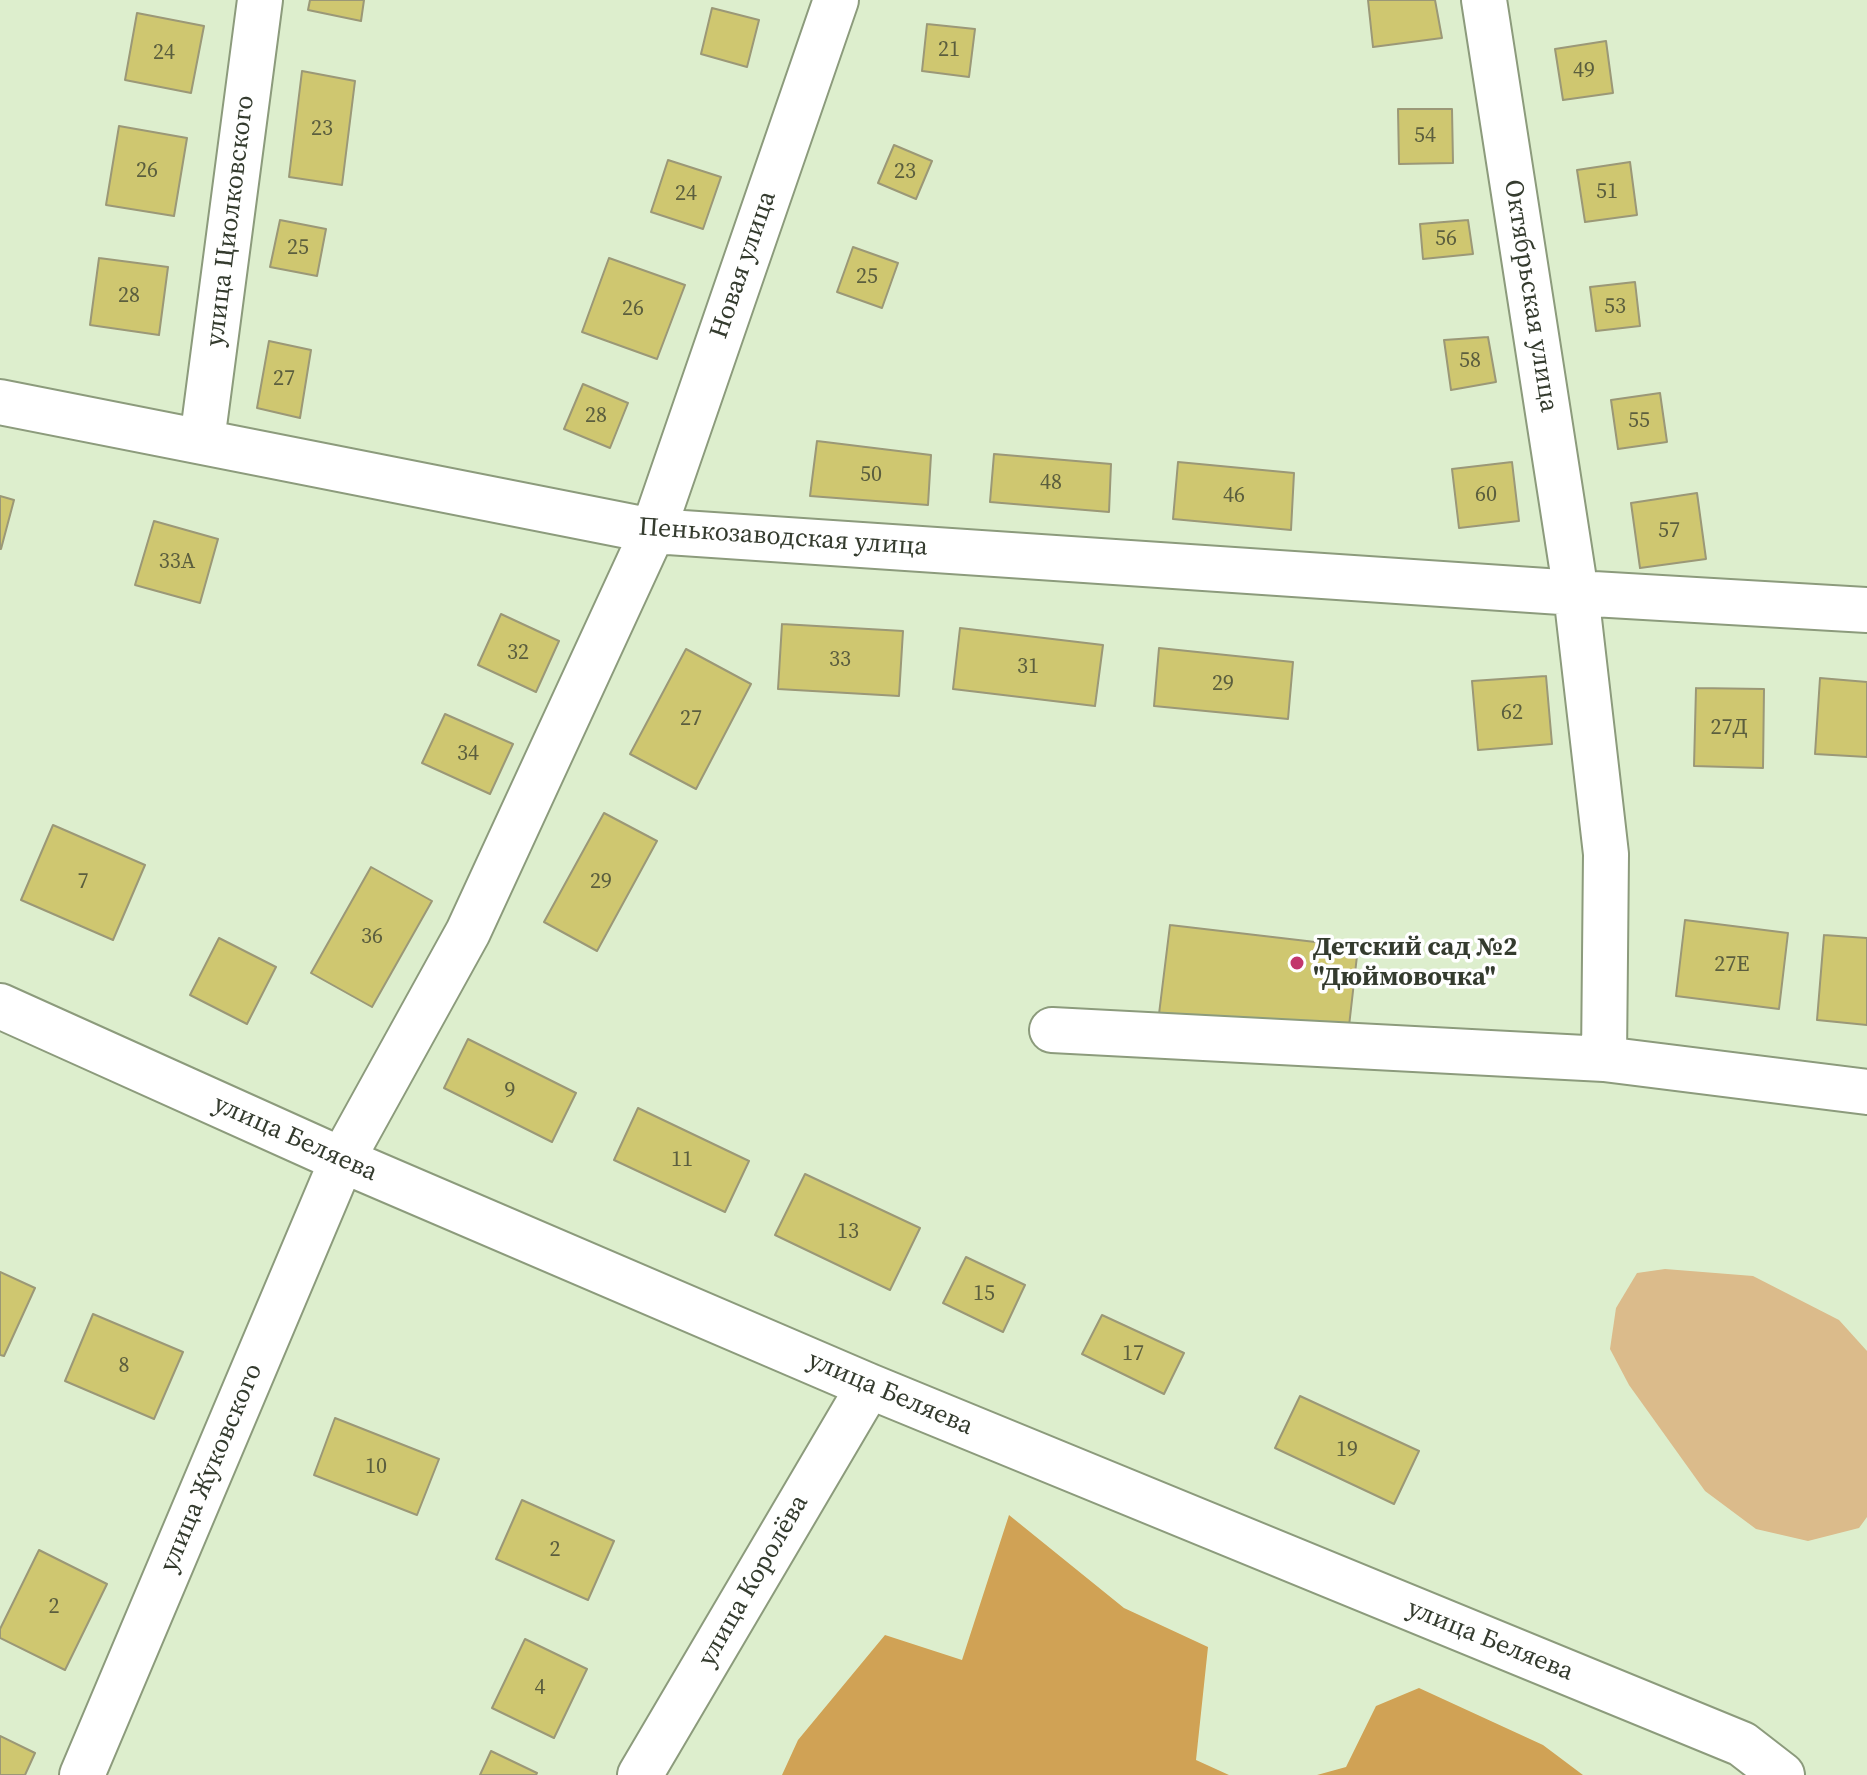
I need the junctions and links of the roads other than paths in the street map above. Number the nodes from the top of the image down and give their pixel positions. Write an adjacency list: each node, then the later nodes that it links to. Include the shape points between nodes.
1 (260, 0): 5 (street, улица Циолковского)
2 (836, 0): 6 (street, Новая улица)
3 (1484, 0): 7 (street, Октябрьская улица)
4 (0, 402): 5 (street, Пенькозаводская улица)
5 (202, 441): 6 (street, Пенькозаводская улица)
6 (653, 531): 7 (street, Пенькозаводская улица); 13 (street, Новая улица, via 468,932)
7 (1576, 593): 8 (street, Пенькозаводская улица); 11 (street, via 1606,854)
8 (1867, 610)
9 (0, 1006): 13 (street, улица Беляева)
10 (1052, 1030): 11 (street)
11 (1604, 1059): 12 (street)
12 (1867, 1092)
13 (342, 1160): 14 (street, улица Беляева); 15 (street, улица Жуковского)
14 (869, 1386): 16 (street, улица Королёва); 17 (street, улица Беляева, via 1742,1744)
15 (82, 1775)
16 (640, 1775)
17 (1782, 1775)

